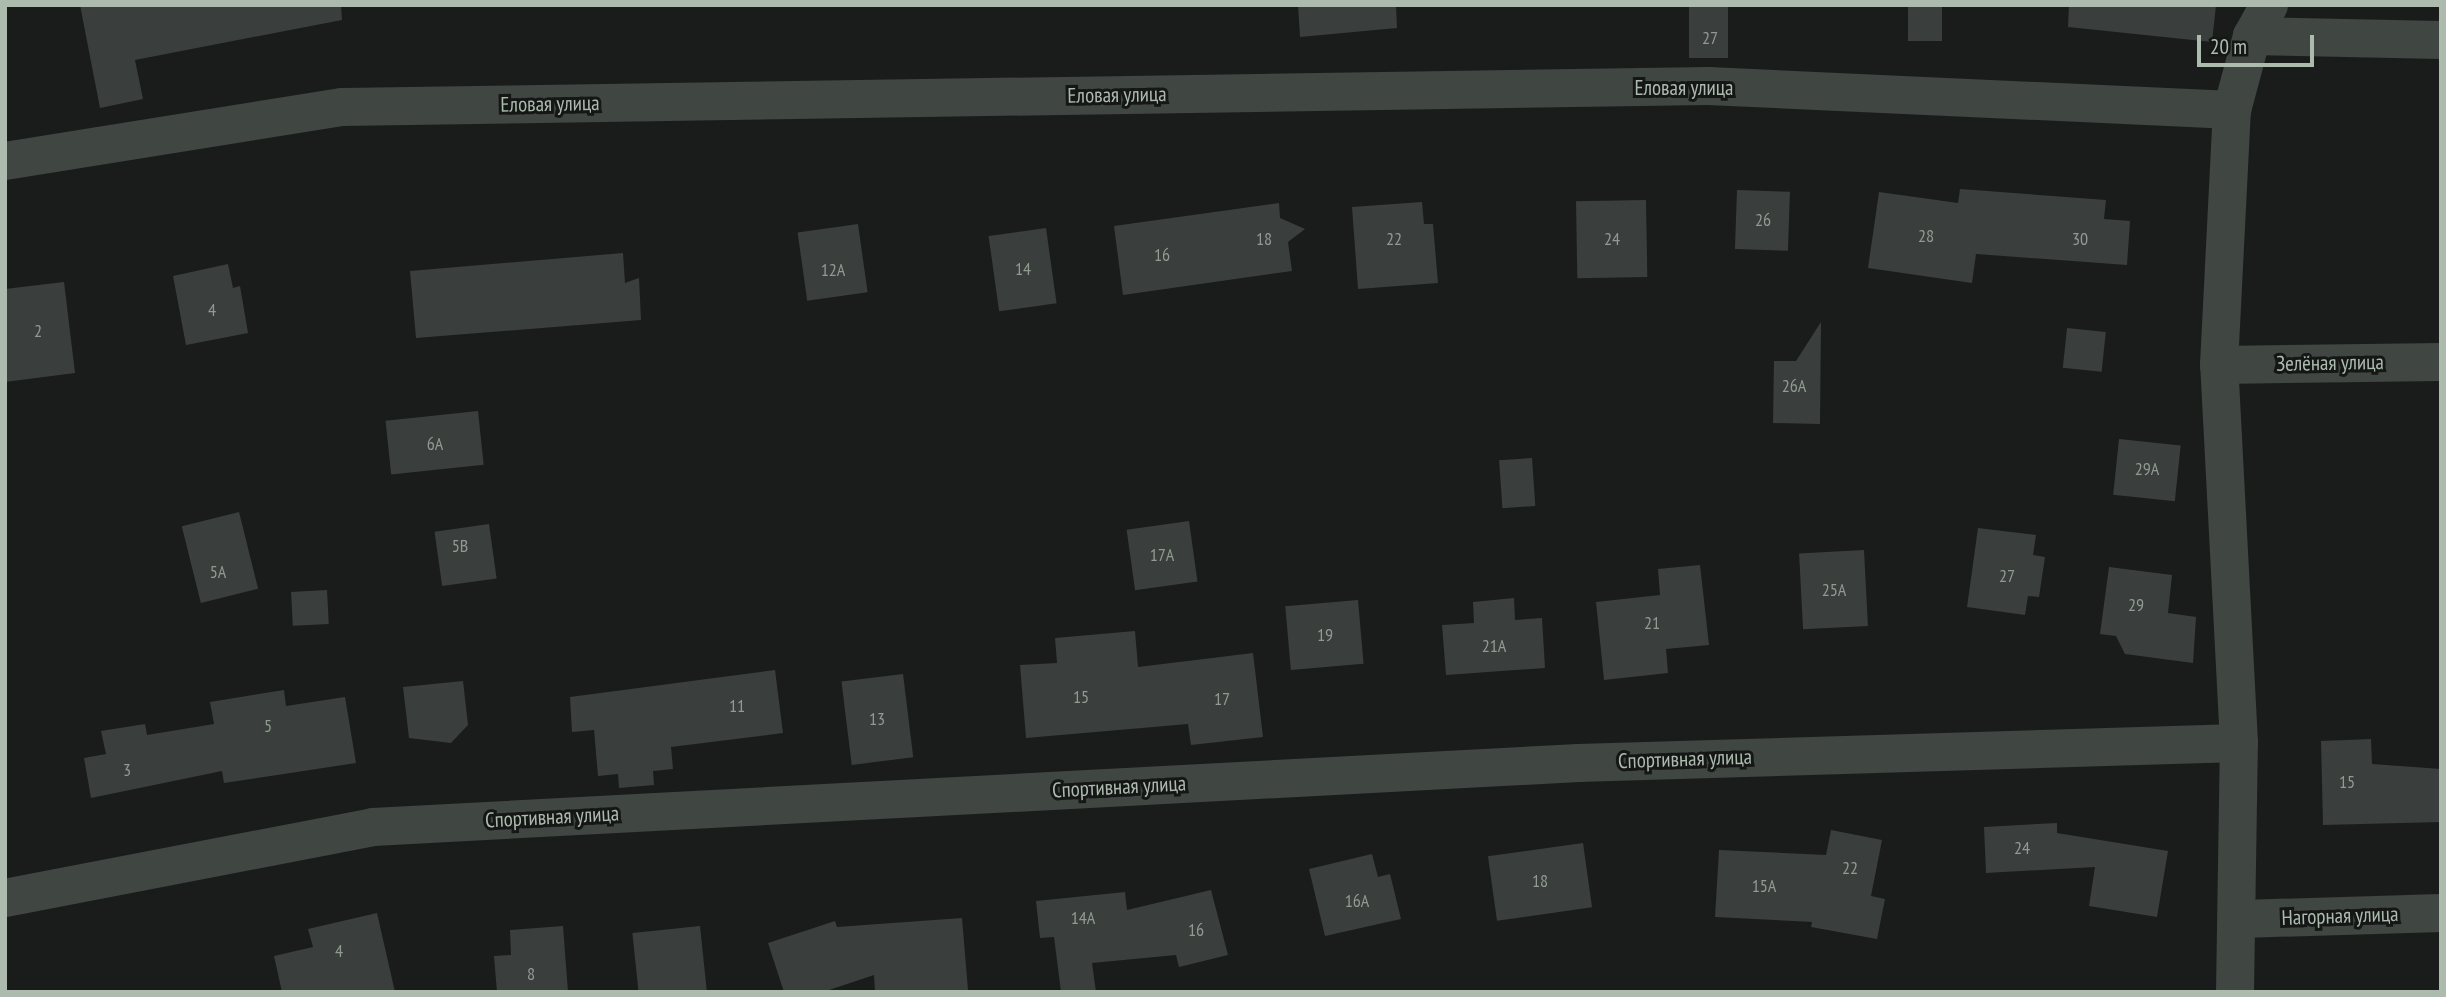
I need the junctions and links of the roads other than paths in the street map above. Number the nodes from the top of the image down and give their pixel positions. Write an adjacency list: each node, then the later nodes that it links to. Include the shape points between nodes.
1 (2261, 20): 2 (street); 3 (street)
2 (2441, 40)
3 (2232, 110): 4 (street, Еловая улица, via 1708,86 342,107); 6 (street)
4 (5, 161)
5 (2441, 362): 6 (street, Зелёная улица)
6 (2219, 365): 7 (street)
7 (2239, 743): 8 (street, Спортивная улица, via 1578,763 373,827); 10 (street)
8 (5, 898)
9 (2441, 913): 10 (street, Нагорная улица)
10 (2240, 919): 11 (street)
11 (2235, 992)

